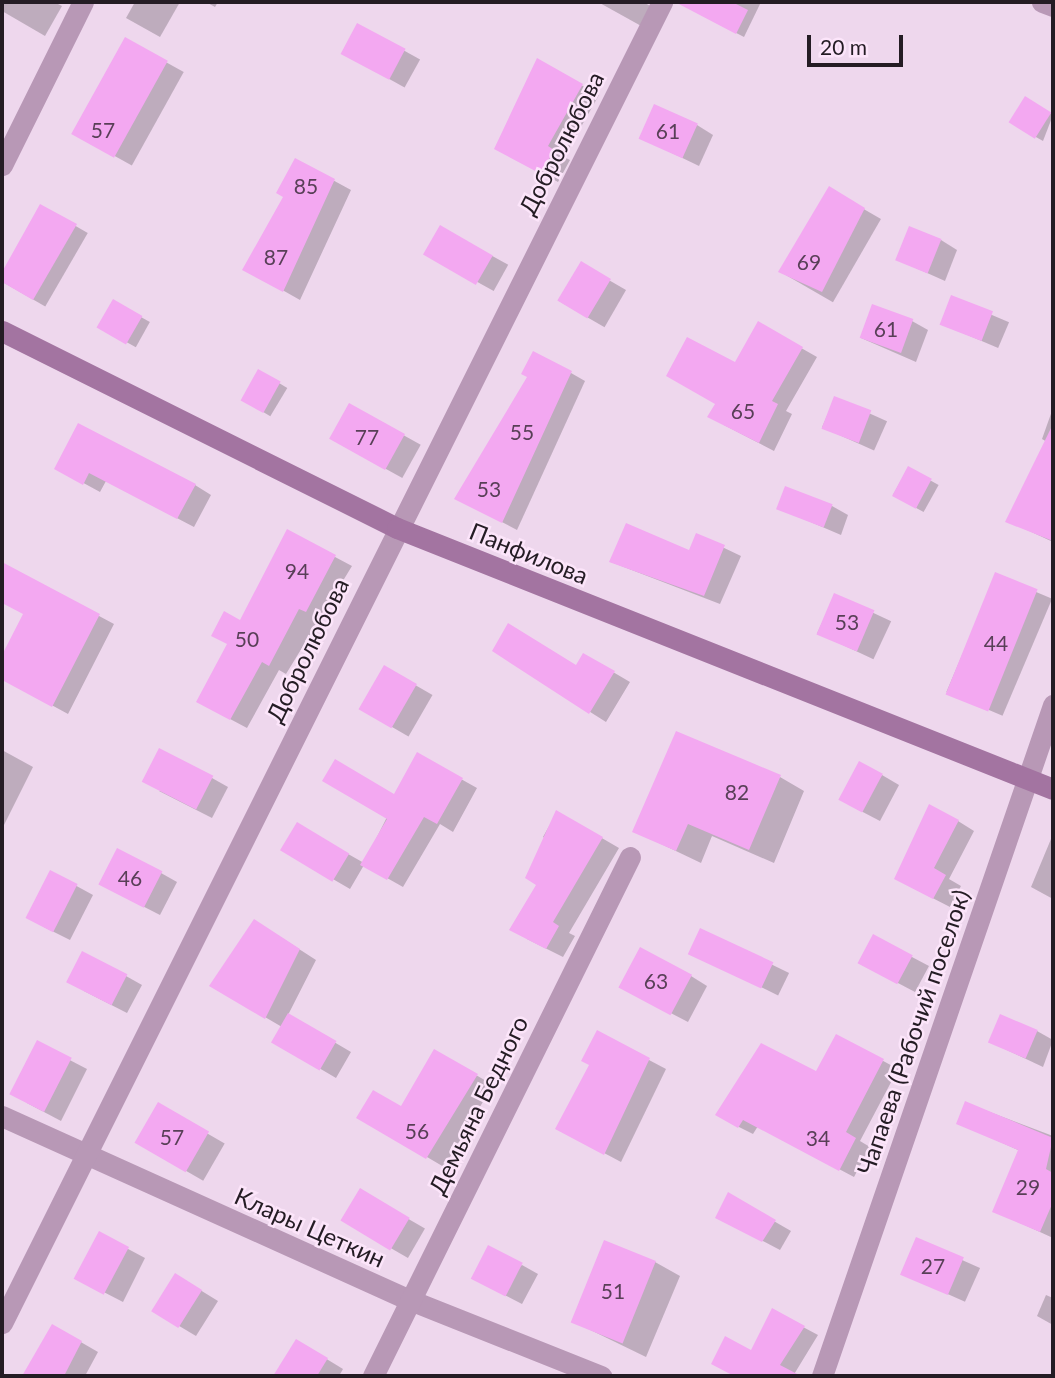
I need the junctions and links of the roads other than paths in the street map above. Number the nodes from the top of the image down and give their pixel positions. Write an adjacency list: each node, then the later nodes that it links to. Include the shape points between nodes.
1 (83, 2): 5 (street)
2 (662, 2): 7 (street, Добролюбова)
3 (1042, 2): 4 (street)
4 (1053, 6)
5 (2, 165)
6 (2, 331): 7 (street, Панфилова)
7 (397, 528): 9 (street, Панфилова); 13 (street, Добролюбова)
8 (1053, 705): 9 (street, Чапаева (Рабочий поселок))
9 (1029, 779): 10 (street, Панфилова); 18 (street, Чапаева (Рабочий поселок))
10 (1053, 789)
11 (630, 857): 14 (street, Демьяна Бедного)
12 (2, 1116): 13 (street, Клары Цеткин)
13 (84, 1157): 14 (street, Клары Цеткин); 15 (street, Добролюбова)
14 (410, 1300): 16 (street, Демьяна Бедного); 17 (street, Клары Цеткин)
15 (2, 1323)
16 (373, 1376)
17 (601, 1376)
18 (822, 1376)

